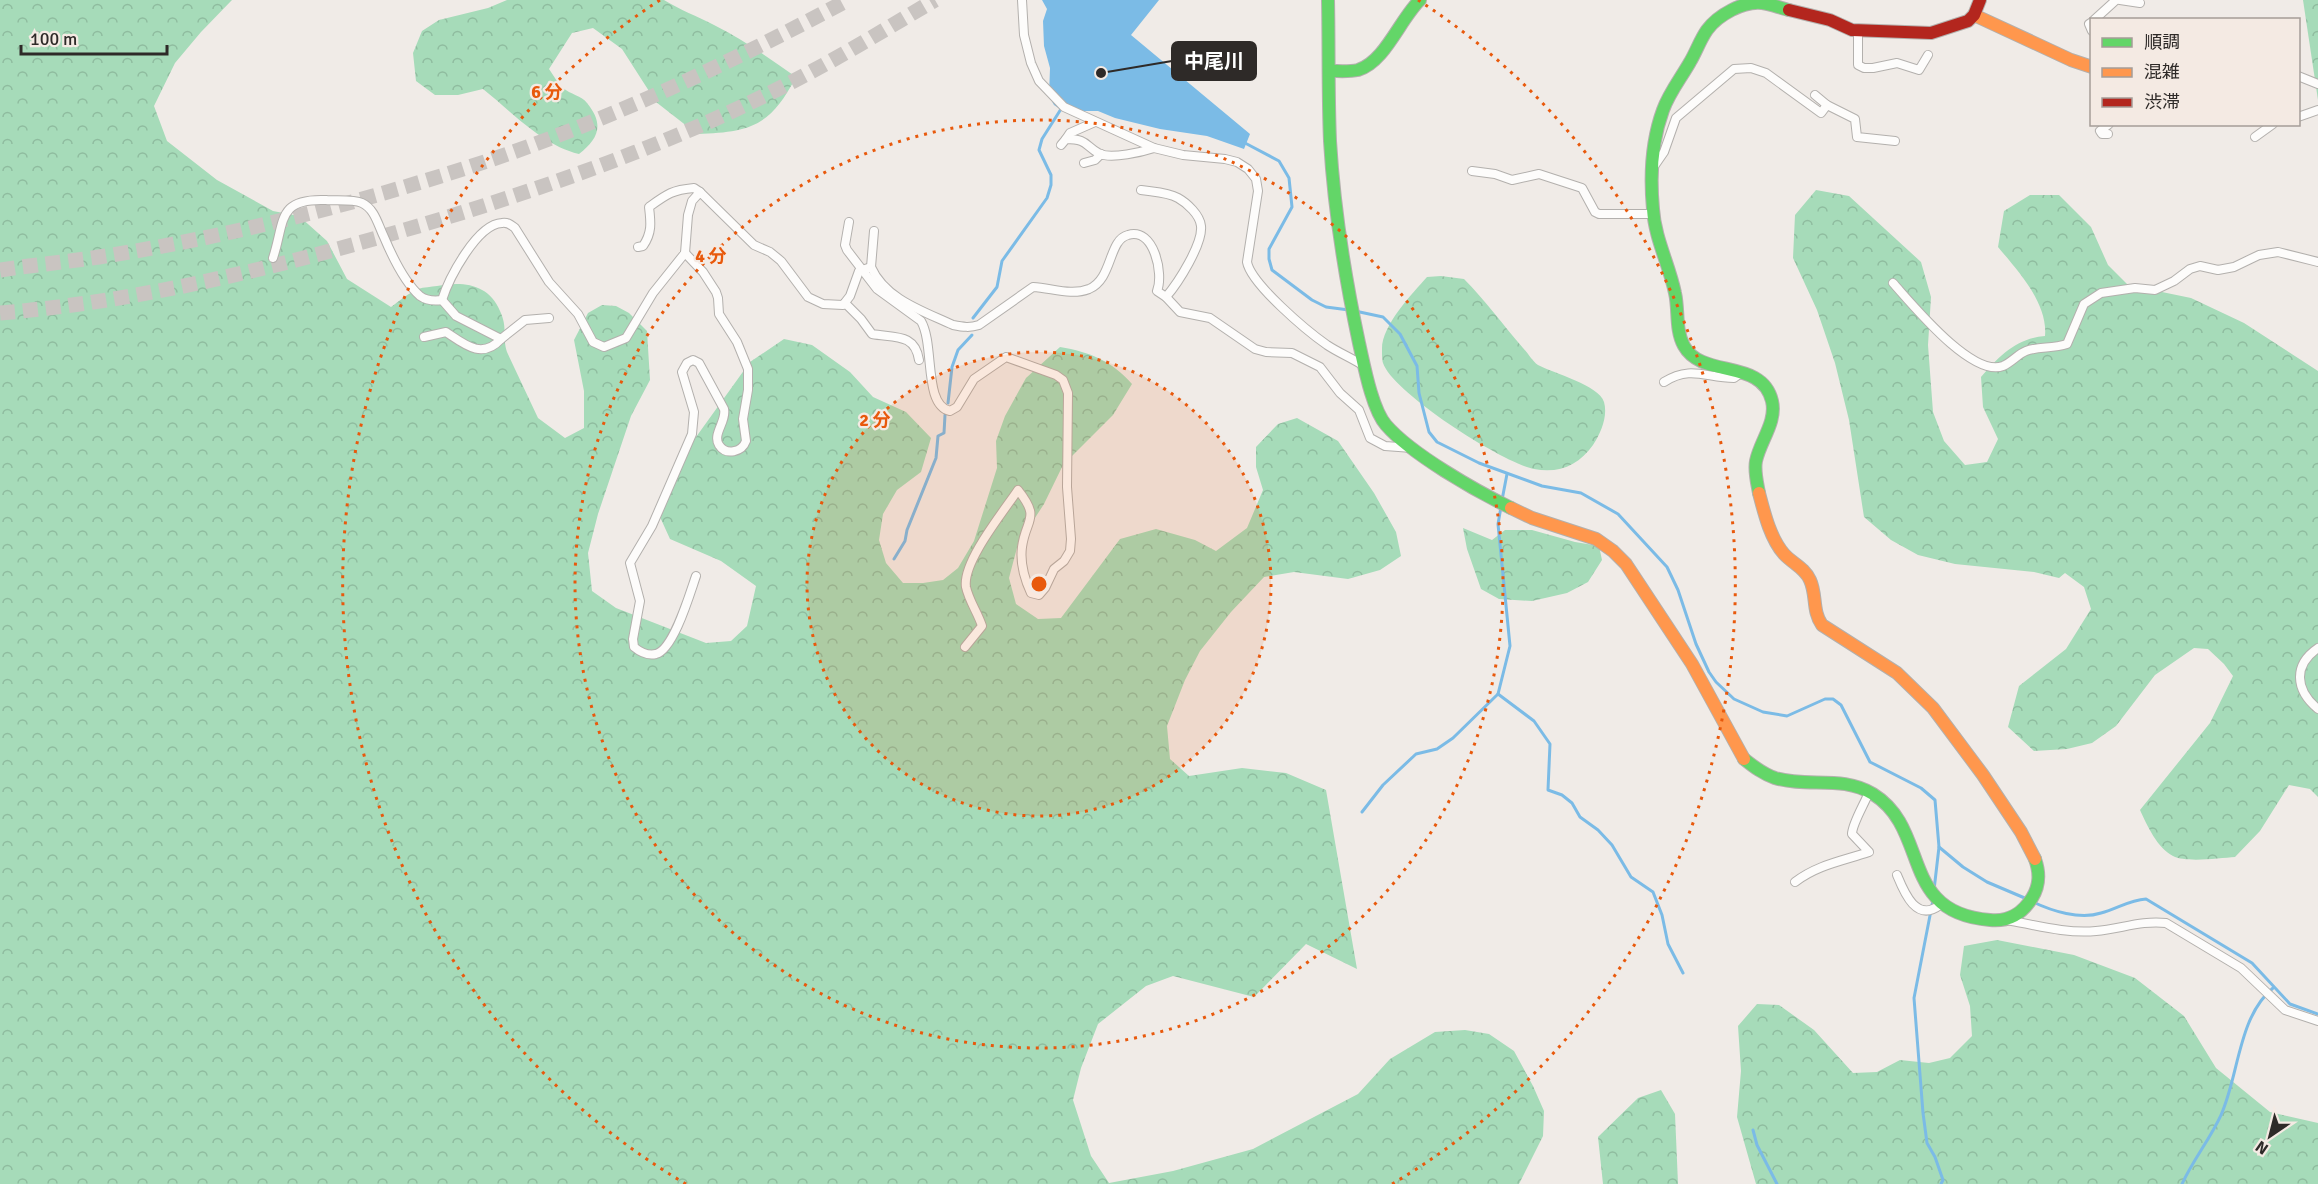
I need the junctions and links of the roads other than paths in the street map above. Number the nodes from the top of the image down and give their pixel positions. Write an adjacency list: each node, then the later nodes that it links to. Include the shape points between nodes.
1 (1022, 0): 19 (street, via 1024,35 1039,81 1064,107)
2 (1328, 0): 12 (street)
3 (1420, 0): 12 (street, via 1365,68)
4 (1980, 0): 7 (street)
5 (2118, 0): 6 (street); 8 (street)
6 (2140, 3)
7 (1974, 15): 9 (street, via 1961,25 1931,33); 11 (street)
8 (2097, 18)
9 (1858, 30): 10 (street, via 1858,65 1864,68 1897,63 1919,70); 28 (street, via 1762,3 1744,6 1716,20 1665,106)
10 (1928, 55)
11 (2090, 67)
12 (1330, 71): 48 (street, via 1333,183 1348,296)
13 (2300, 77): 14 (street)
14 (2318, 84)
15 (1815, 95): 16 (street)
16 (1827, 105): 24 (street, via 1855,119 1857,137); 28 (street, via 1821,113 1766,73 1751,68 1734,69 1676,118 1664,152)
17 (2318, 110): 18 (street)
18 (2300, 116)
19 (1095, 122): 25 (street); 26 (street, via 1070,133 1063,142 1080,139)
20 (2106, 126): 22 (street, via 2100,131)
21 (2270, 126): 23 (street)
22 (2108, 134)
23 (2255, 137)
24 (1895, 141)
25 (1154, 148): 26 (street); 48 (street, via 1225,159 1248,169 1256,178 1258,191 1248,269 1259,286 1321,339)
26 (1101, 154): 27 (street)
27 (1084, 163)
28 (1654, 165): 32 (street)
29 (1472, 171): 32 (street, via 1512,180 1539,174 1586,191 1599,214)
30 (1141, 190): 41 (street, via 1179,198 1201,224 1184,273)
31 (700, 192): 35 (street, via 694,188 677,190 649,207 650,236); 36 (street, via 688,215); 43 (street, via 754,245 781,261 808,297 835,306)
32 (1653, 214): 49 (street, via 1674,292 1682,346 1696,360)
33 (849, 222): 39 (street, via 845,245)
34 (874, 231): 39 (street)
35 (638, 247)
36 (685, 252): 42 (street, via 653,293 626,338 604,347 593,342 574,309 549,282 508,223 492,226 480,236 456,267); 52 (street, via 716,292 719,315 748,369 743,419 746,441 739,450 730,452 719,444 724,409 699,363 687,363 682,372 694,412 692,434 652,526 630,563 640,601 634,647 654,655 662,651 677,629)
37 (273, 258): 42 (street, via 291,206 307,200 361,202 371,209 388,247 420,296)
38 (2318, 262): 40 (street, via 2278,252 2218,270 2200,266 2155,290 2135,288 2102,293 2084,304 2067,344 2024,351 2002,366 1988,366 1952,346)
39 (867, 268): 41 (street, via 881,285 903,301 953,325 970,328 1033,287 1076,292 1093,286 1105,273 1119,240 1132,234 1151,244 1160,280 1157,291); 43 (street, via 859,271); 53 (street, via 877,289 925,328 932,387 936,401 946,410 957,407 974,380 1006,357 1056,375 1063,380 1068,393 1070,551 1039,595 1031,593 1022,547 1031,508 1018,490 975,554 966,585 982,626)
40 (1893, 283)
41 (1166, 297): 51 (street, via 1180,312 1210,318 1255,349 1292,353 1320,367 1359,410 1370,438 1385,446)
42 (442, 300): 46 (street, via 456,316)
43 (845, 303): 47 (street, via 872,334 911,342 917,348)
44 (549, 318): 46 (street, via 525,320)
45 (424, 337): 46 (street, via 446,332 465,346 488,349)
46 (501, 339)
47 (919, 360)
48 (1364, 366): 51 (street, via 1385,424)
49 (1741, 373): 50 (street, via 1734,378 1677,374); 60 (street, via 1763,383 1773,399 1774,414 1755,463 1755,475 1776,542 1811,581 1817,618 1828,630 1904,679 1972,757 2035,857 2037,889 2024,908)
50 (1664, 382)
51 (1412, 448): 56 (street, via 1516,511 1596,539 1613,551 1626,564 1692,664 1743,758 1754,769 1767,777 1793,783 1851,784)
52 (696, 576)
53 (965, 647)
54 (2318, 648): 55 (street, via 2300,668 2302,690)
55 (2318, 709)
56 (1869, 792): 58 (street, via 1852,828 1852,834 1869,852 1826,864); 59 (street, via 1896,817)
57 (1897, 875): 59 (street, via 1914,906)
58 (1795, 882)
59 (1935, 906): 60 (street, via 1971,918)
60 (2007, 920): 61 (street, via 2095,931 2131,924 2166,924 2241,968 2286,1010)
61 (2318, 1021)

